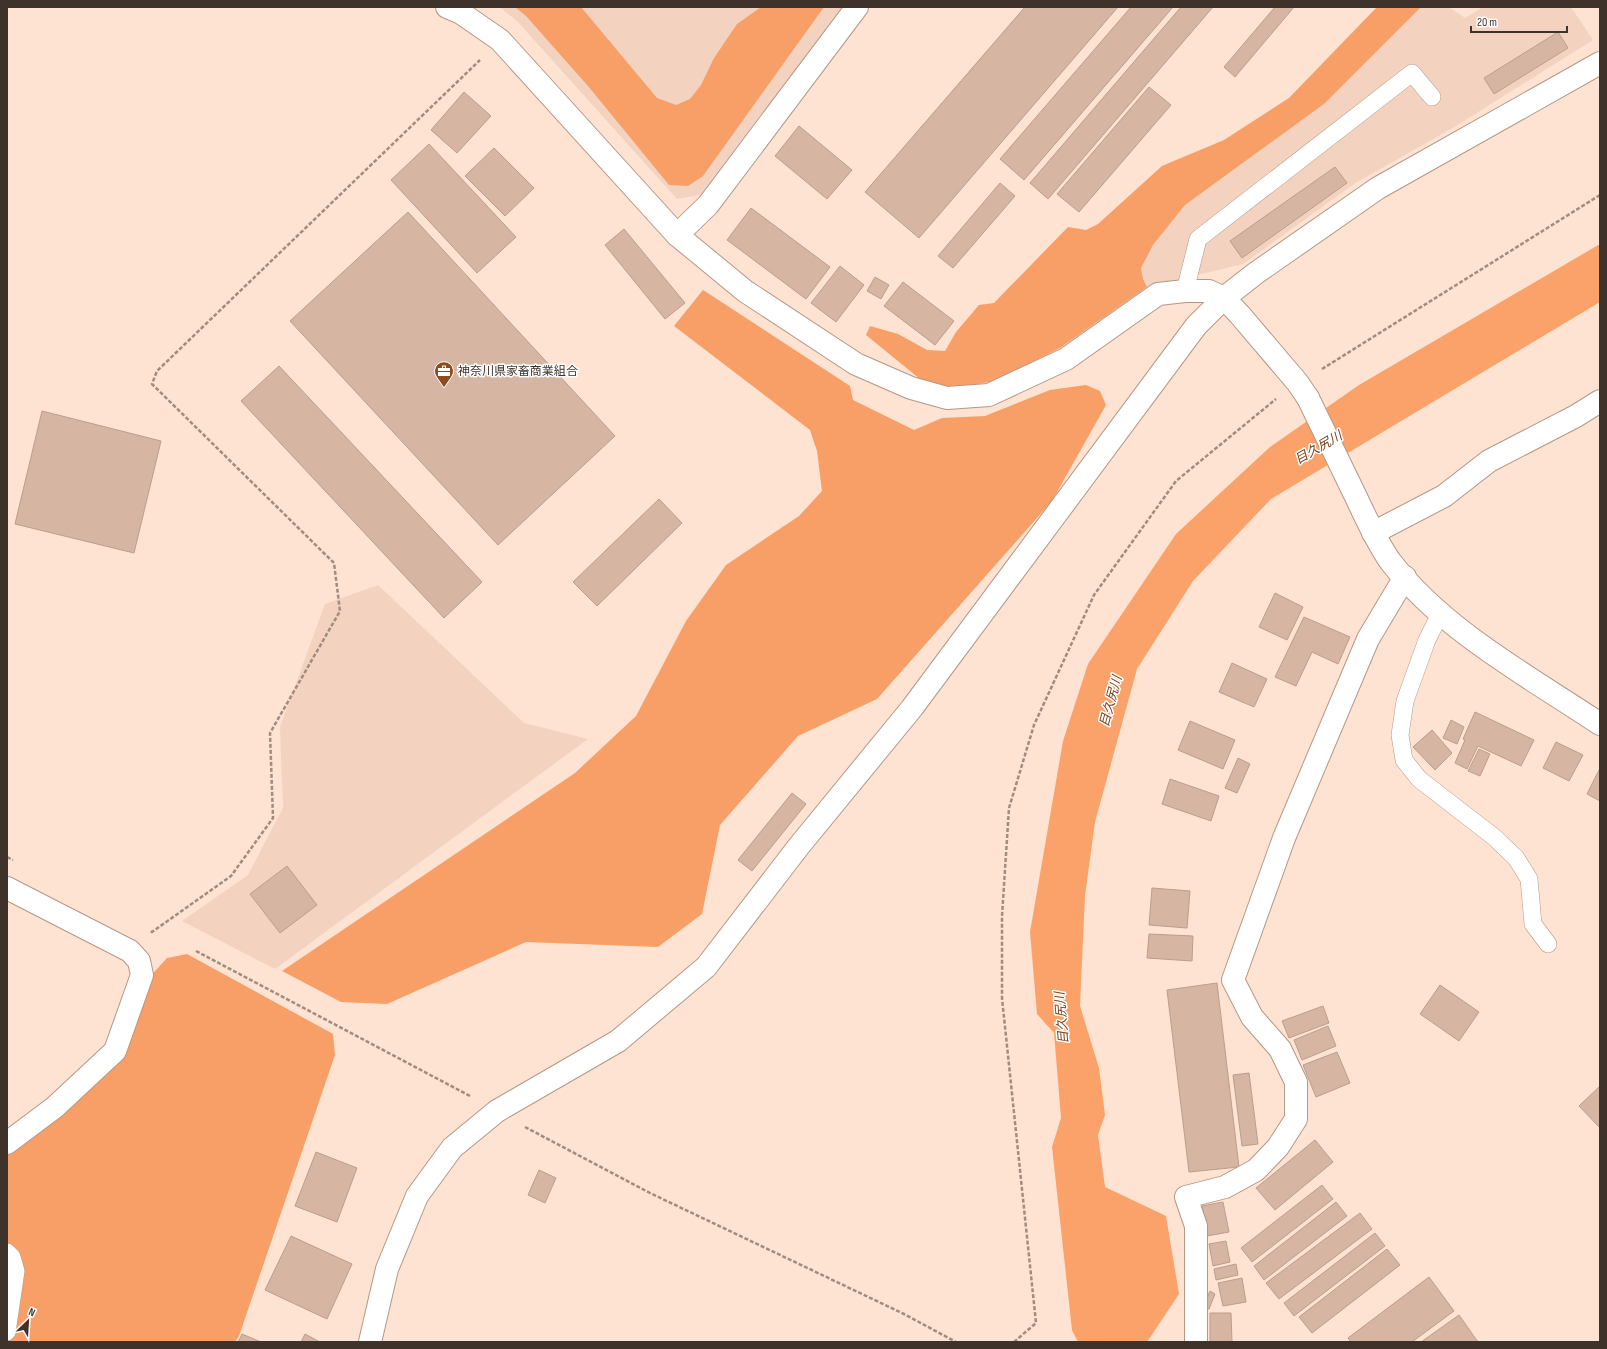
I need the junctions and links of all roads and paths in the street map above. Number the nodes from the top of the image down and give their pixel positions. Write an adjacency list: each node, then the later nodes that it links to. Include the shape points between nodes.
1 (447, 7): 3 (street, via 461,13)
2 (857, 7): 7 (street, via 708,205)
3 (500, 40): 7 (street); 20 (path, via 157,371 152,384 334,563 340,611 270,733 273,818 231,876 152,932)
4 (1600, 63): 10 (street, via 1378,188)
5 (1432, 97): 9 (lane, via 1412,73 1204,234 1198,239)
6 (1600, 195): 8 (path)
7 (677, 235): 9 (street, via 745,291 856,364 911,388 947,398 990,395 1066,359 1158,294)
8 (1462, 280)
9 (1185, 290): 10 (street, via 1209,291)
10 (1224, 298): 13 (street, via 1308,398); 23 (street, via 1196,326 912,708 706,967 618,1041)
11 (1600, 401): 13 (street, via 1489,461 1444,496)
12 (1176, 481): 29 (path, via 1094,595 1034,725 1010,808 1002,916 1002,998 1036,1323)
13 (1373, 533): 14 (street)
14 (1405, 578): 15 (street); 30 (street, via 1368,639 1284,838 1233,980 1252,1017 1280,1049 1296,1082 1296,1119 1278,1147 1256,1170 1226,1187 1186,1197 1196,1226)
15 (1440, 614): 16 (street, via 1471,638); 21 (lane, via 1424,647 1405,701 1400,735 1404,760 1419,779 1494,837 1516,858 1529,879 1533,924)
16 (1600, 724)
17 (7, 857): 18 (path)
18 (14, 860)
19 (7, 888): 24 (street, via 130,951 139,962 142,975 115,1051 55,1107)
20 (145, 928)
21 (1548, 944)
22 (196, 951): 23 (path)
23 (497, 1111): 27 (street, via 452,1148 417,1196 387,1269); 28 (path, via 650,1192 904,1314)
24 (7, 1143)
25 (7, 1252): 26 (lane, via 12,1257 16,1271)
26 (7, 1332)
27 (370, 1342)
28 (956, 1342)
29 (1014, 1342)
30 (1196, 1342)

